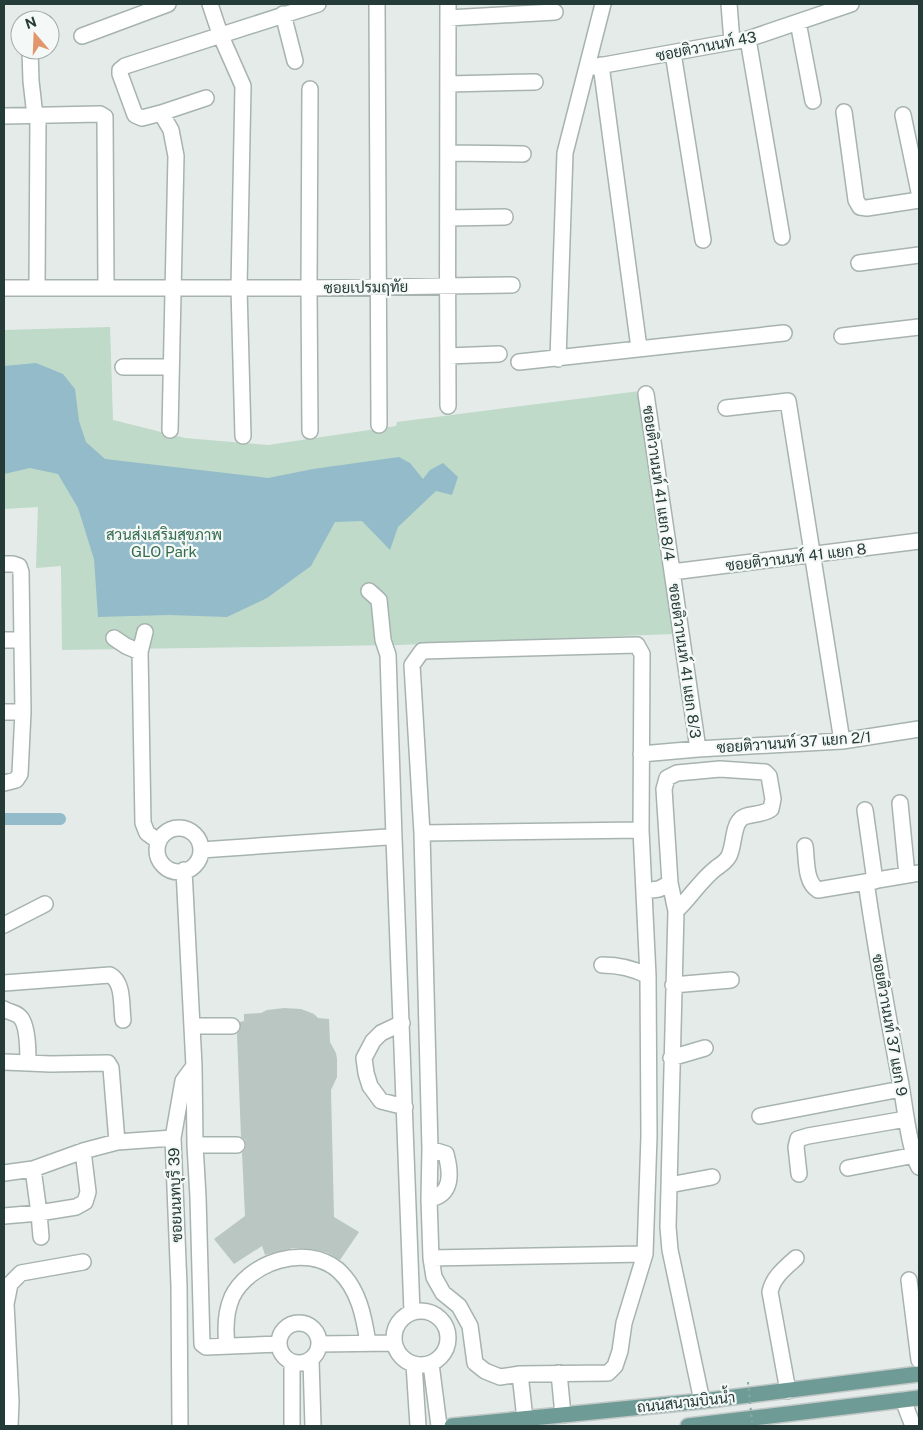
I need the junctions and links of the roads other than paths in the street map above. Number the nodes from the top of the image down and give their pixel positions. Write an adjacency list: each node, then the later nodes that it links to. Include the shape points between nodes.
1 (168, 4): 13 (street)
2 (210, 4): 12 (street)
3 (318, 4): 10 (street)
4 (378, 4): 43 (street)
5 (603, 4): 19 (street)
6 (729, 4): 15 (street)
7 (851, 4): 11 (street, ซอยติวานนท์ 43)
8 (448, 11): 9 (street); 21 (street)
9 (555, 12)
10 (283, 14): 12 (street); 18 (street)
11 (798, 22): 14 (street, ซอยติวานนท์ 43); 24 (street)
12 (220, 34): 26 (street, via 120,70 135,115 142,118); 47 (street, via 242,86)
13 (82, 36)
14 (748, 39): 15 (street, ซอยติวานนท์ 43); 36 (street)
15 (732, 42): 16 (street, ซอยติวานนท์ 43)
16 (673, 53): 19 (street, ซอยติวานนท์ 43); 37 (street)
17 (31, 60): 29 (street)
18 (295, 62)
19 (594, 67): 52 (street); 55 (street, via 565,153)
20 (536, 82): 21 (street)
21 (448, 84): 30 (street)
22 (310, 90): 48 (street)
23 (206, 98): 26 (street)
24 (813, 101)
25 (844, 112): 33 (street, via 856,200 860,207)
26 (161, 113): 42 (street, via 171,130 176,156)
27 (903, 115): 32 (street)
28 (4, 116): 29 (street)
29 (36, 116): 45 (street); 46 (street, via 100,114 104,117)
30 (449, 153): 31 (street); 35 (street)
31 (523, 154)
32 (919, 192)
33 (919, 200)
34 (505, 216): 35 (street)
35 (448, 218): 41 (street)
36 (782, 237)
37 (703, 240)
38 (919, 255): 39 (street)
39 (859, 263)
40 (512, 285): 41 (street, ซอยเปรมฤทัย)
41 (447, 286): 43 (street, ซอยเปรมฤทัย); 54 (street)
42 (172, 287): 46 (street, ซอยเปรมฤทัย); 47 (street, ซอยเปรมฤทัย); 58 (street)
43 (379, 287): 48 (street, ซอยเปรมฤทัย); 62 (street)
44 (4, 288): 45 (street, ซอยเปรมฤทัย)
45 (37, 288): 46 (street, ซอยเปรมฤทัย)
46 (106, 288)
47 (239, 288): 48 (street, ซอยเปรมฤทัย); 65 (street)
48 (309, 288): 64 (street)
49 (918, 331): 51 (street)
50 (784, 333): 52 (street)
51 (842, 336)
52 (638, 348): 55 (street)
53 (499, 354): 54 (street)
54 (448, 356): 60 (street)
55 (558, 358): 56 (street)
56 (519, 362)
57 (124, 367): 58 (street)
58 (171, 367): 63 (street)
59 (646, 394): 69 (street, ซอยติวานนท์ 41 แยก 8/4)
60 (448, 406)
61 (726, 408): 67 (street, via 788,401)
62 (379, 425)
63 (170, 430)
64 (310, 431)
65 (243, 436)
66 (919, 541): 67 (street, ซอยติวานนท์ 41 แยก 8)
67 (812, 555): 69 (street, ซอยติวานนท์ 41 แยก 8); 79 (street)
68 (4, 564): 74 (street, via 19,566 21,572)
69 (672, 572): 80 (street, ซอยติวานนท์ 41 แยก 8/3)
70 (369, 591): 87 (street, via 378,600 388,655)
71 (145, 632): 75 (street)
72 (114, 638): 75 (street)
73 (4, 640): 74 (street)
74 (21, 640): 77 (street)
75 (140, 652): 88 (street, via 142,823 147,833)
76 (4, 712): 77 (street)
77 (23, 712): 82 (street, via 20,774 16,780)
78 (919, 729): 79 (street, ซอยติวานนท์ 37 แยก 2/1)
79 (842, 741): 80 (street, ซอยติวานนท์ 37 แยก 2/1)
80 (698, 749): 81 (street, ซอยติวานนท์ 37 แยก 2/1)
81 (642, 754): 85 (street); 86 (street, via 642,654 637,645 422,651 412,665)
82 (4, 783)
83 (900, 803): 92 (street)
84 (865, 810): 93 (street, ซอยติวานนท์ 37 แยก 9)
85 (641, 830): 86 (street); 95 (street)
86 (422, 833): 134 (street)
87 (394, 838): 90 (street); 106 (street)
88 (158, 841): 90 (street, via 168,831 183,828 196,836); 91 (street, via 157,854 164,866 176,871)
89 (805, 846): 93 (street, via 812,887 818,890)
90 (201, 850): 91 (street, via 195,864)
91 (184, 870): 107 (street)
92 (913, 874): 93 (street)
93 (871, 881): 114 (street, ซอยติวานนท์ 37 แยก 9, via 878,962)
94 (670, 883): 95 (street); 97 (street); 97 (street, via 664,788 667,778 676,773 720,769 765,772 769,776 773,799 771,808 764,814 740,819 727,859 704,878)
95 (644, 891): 100 (street)
96 (45, 904): 98 (street)
97 (676, 911): 103 (street)
98 (4, 925)
99 (602, 965): 100 (street, via 625,967)
100 (648, 976): 133 (street, via 649,1136)
101 (731, 980): 103 (street)
102 (4, 983): 105 (street, via 110,975 119,984)
103 (673, 985): 110 (street)
104 (4, 1009): 112 (street, via 23,1021)
105 (122, 1020)
106 (402, 1023): 115 (street); 115 (street, via 373,1041 364,1058 370,1086 381,1101)
107 (192, 1026): 108 (street); 113 (street)
108 (232, 1026)
109 (705, 1048): 110 (street)
110 (671, 1058): 129 (street)
111 (4, 1062): 112 (street)
112 (28, 1063): 119 (street, via 108,1063)
113 (194, 1066): 118 (street, via 183,1081); 120 (street)
114 (901, 1089): 116 (street); 117 (street, ซอยติวานนท์ 37 แยก 9)
115 (405, 1107): 140 (street)
116 (760, 1116)
117 (906, 1118): 123 (street, ซอยติวานนท์ 37 แยก 9); 127 (street, via 798,1139)
118 (173, 1138): 119 (street, ซอยนนทบุรี 39); 164 (street, ซอยนนทบุรี 39)
119 (117, 1142): 122 (street, ซอยนนทบุรี 39)
120 (194, 1144): 121 (street); 147 (street, via 202,1344 206,1347)
121 (237, 1145)
122 (83, 1151): 125 (street, ซอยนนทบุรี 39); 130 (street, via 88,1192 85,1202 68,1209)
123 (917, 1161): 124 (street)
124 (848, 1168)
125 (34, 1169): 126 (street, ซอยนนทบุรี 39); 130 (street)
126 (4, 1173)
127 (799, 1174)
128 (712, 1177): 129 (street)
129 (669, 1185): 159 (street, via 670,1250)
130 (39, 1213): 131 (street); 132 (street)
131 (4, 1216)
132 (41, 1237)
133 (645, 1254): 134 (street); 153 (street, via 615,1366 608,1372)
134 (431, 1258): 138 (street, via 434,1277)
135 (796, 1258): 156 (street, via 777,1277 770,1292)
136 (83, 1262): 163 (street, via 21,1273 10,1284 6,1304)
137 (908, 1280): 149 (street)
138 (443, 1293): 139 (street); 142 (street, via 459,1306)
139 (428, 1311): 140 (street); 141 (street, via 443,1321)
140 (412, 1312): 144 (street, via 397,1324)
141 (449, 1336): 142 (street); 152 (street, via 445,1353)
142 (472, 1336): 154 (street, via 475,1363 485,1371 500,1377)
143 (368, 1343): 144 (street); 146 (street); 147 (street, via 362,1309 347,1281 328,1264 314,1258 300,1258 283,1259 267,1265 244,1281 228,1308 225,1325)
144 (394, 1343): 151 (street, via 403,1359)
145 (280, 1344): 146 (street, via 283,1332 300,1323 312,1327); 147 (street); 150 (street, via 284,1355)
146 (319, 1344): 148 (street)
147 (227, 1346)
148 (311, 1360): 150 (street); 166 (street)
149 (919, 1360)
150 (292, 1362): 165 (street)
151 (414, 1364): 152 (street); 167 (street)
152 (431, 1364): 168 (street)
153 (559, 1373): 154 (street); 160 (street)
154 (520, 1374): 161 (street)
155 (919, 1374): 156 (main road, ถนนสนามบินน้ำ)
156 (788, 1391): 159 (main road, ถนนสนามบินน้ำ)
157 (919, 1398): 158 (main road, ถนนสนามบินน้ำ)
158 (903, 1400): 162 (main road, ถนนสนามบินน้ำ); 171 (street)
159 (702, 1401): 160 (main road, ถนนสนามบินน้ำ); 162 (main road)
160 (563, 1415): 161 (main road, ถนนสนามบินน้ำ)
161 (525, 1419): 169 (main road, ถนนสนามบินน้ำ)
162 (704, 1425): 170 (main road, ถนนสนามบินน้ำ)
163 (10, 1426)
164 (180, 1426)
165 (292, 1426)
166 (313, 1426)
167 (418, 1426)
168 (439, 1426)
169 (452, 1426)
170 (688, 1426)
171 (913, 1426)

